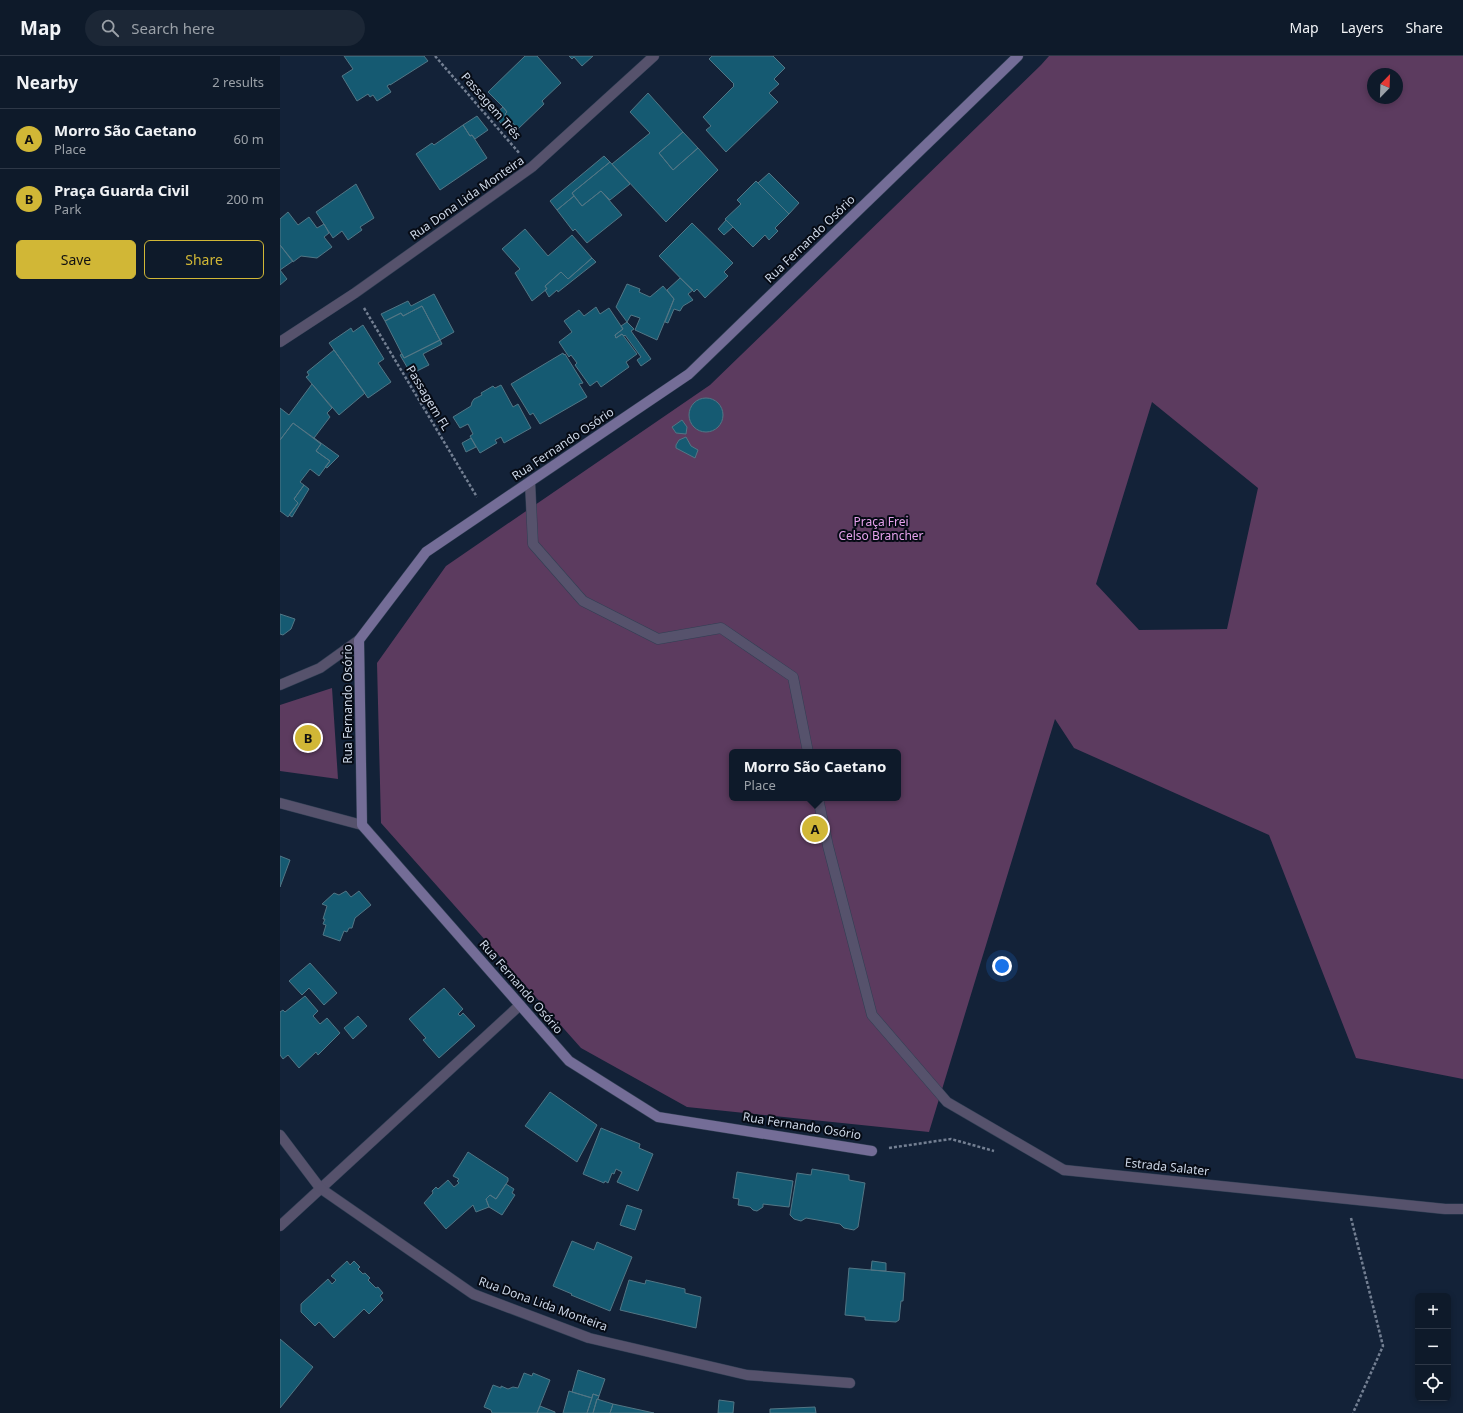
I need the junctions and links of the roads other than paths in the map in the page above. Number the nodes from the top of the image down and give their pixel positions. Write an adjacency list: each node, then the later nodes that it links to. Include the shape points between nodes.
1 (654, 56): 3 (street, Rua Dona Lida Monteira, via 532,168 355,293)
2 (1014, 56): 4 (street, Rua Fernando Osório, via 689,374)
3 (280, 342)
4 (530, 482): 5 (street, Rua Fernando Osório, via 426,552); 7 (street, via 533,544 584,601 658,639 721,628 793,677)
5 (359, 640): 6 (street, via 320,668); 10 (street, Rua Fernando Osório)
6 (280, 684)
7 (807, 749)
8 (819, 801): 15 (street, Estrada Salater, via 872,1015 947,1102 1064,1170)
9 (280, 802): 10 (street)
10 (362, 825): 11 (street, Rua Fernando Osório)
11 (520, 1005): 13 (street, Rua Fernando Osório, via 569,1061 658,1116); 14 (street)
12 (280, 1135): 14 (street, Rua Dona Lida Monteira)
13 (872, 1151)
14 (320, 1188): 16 (street); 17 (street, Rua Dona Lida Monteira, via 473,1294 589,1338 747,1375)
15 (1463, 1209)
16 (280, 1226)
17 (850, 1383)

